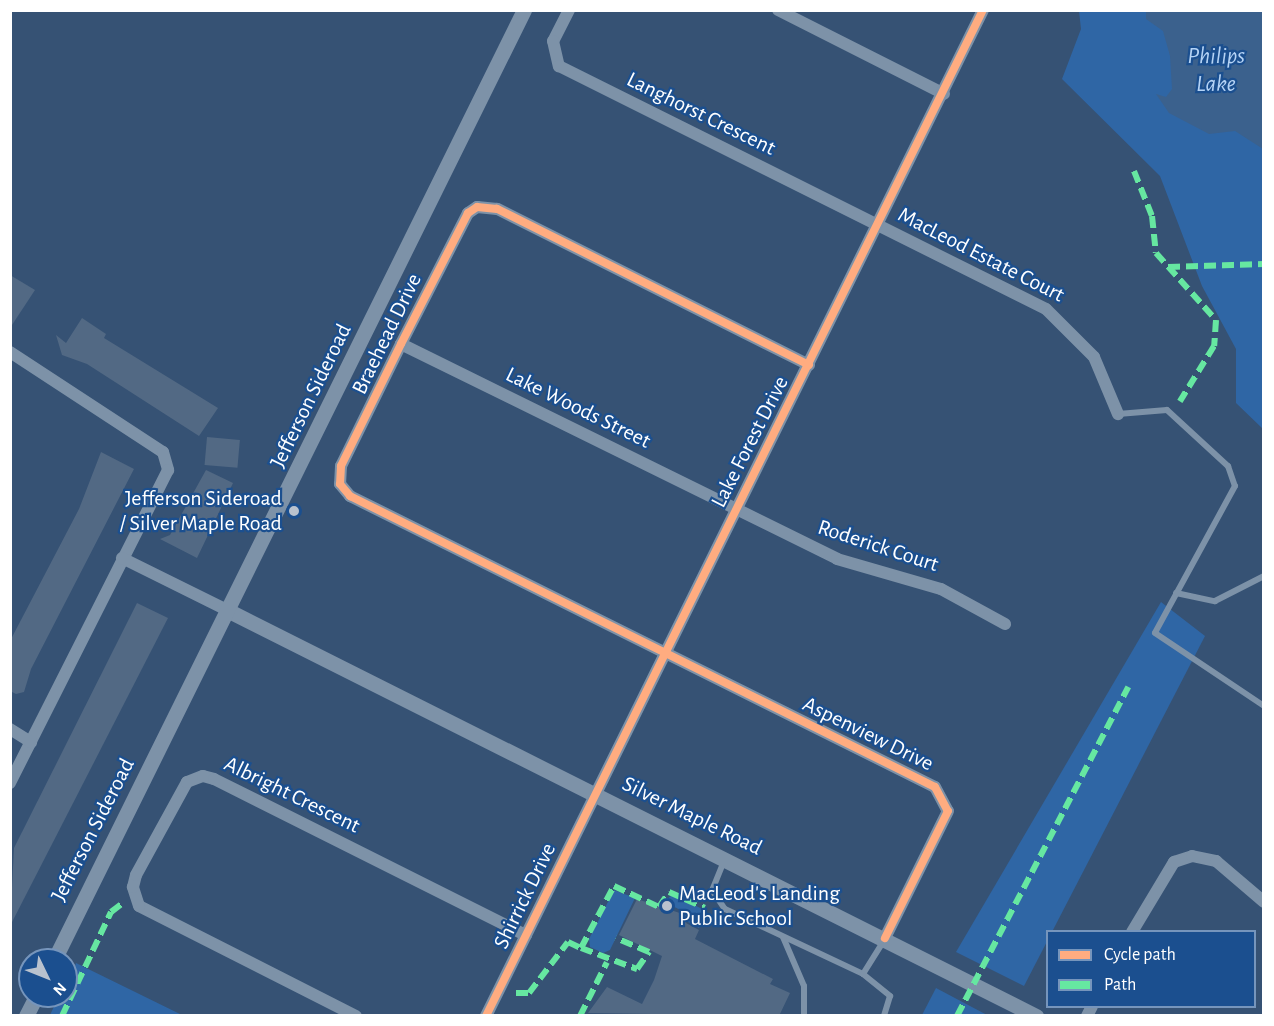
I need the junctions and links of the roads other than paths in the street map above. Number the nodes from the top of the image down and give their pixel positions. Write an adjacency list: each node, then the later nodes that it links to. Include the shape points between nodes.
1 (524, 10): 15 (street, Jefferson Sideroad)
2 (569, 10): 6 (street, Langhorst Crescent, via 553,41 560,66)
3 (778, 10): 5 (street)
4 (983, 10): 5 (street, Lake Forest Drive)
5 (944, 94): 6 (street, Lake Forest Drive)
6 (879, 226): 9 (street, Lake Forest Drive); 10 (street, MacLeod Estate Court, via 1056,315 1094,357)
7 (401, 344): 9 (street, Braehead Drive, via 468,213 488,206); 11 (street, Lake Woods Street); 17 (street, Braehead Drive, via 341,466 344,491)
8 (10, 352): 12 (street, via 168,459 168,470)
9 (809, 365): 11 (street, Lake Forest Drive)
10 (1118, 414): 14 (lane, via 1167,410 1228,466 1235,486)
11 (736, 510): 16 (street, Roderick Court, via 837,560 940,589); 17 (street, Lake Forest Drive)
12 (122, 558): 15 (street); 20 (street)
13 (1263, 576): 14 (lane, via 1215,601)
14 (1176, 593): 18 (lane, via 1155,633)
15 (231, 612): 22 (street, Silver Maple Road); 29 (street, Jefferson Sideroad)
16 (1005, 624)
17 (665, 654): 22 (street, Lake Forest Drive); 28 (street, Aspenview Drive, via 943,794 945,821)
18 (1263, 706)
19 (10, 729): 20 (street)
20 (31, 742): 21 (street)
21 (10, 783)
22 (596, 793): 23 (street, Silver Maple Road); 26 (street, Shirrick Drive)
23 (726, 858): 27 (lane, via 712,890 718,904); 28 (street, Silver Maple Road)
24 (1263, 902): 25 (street, via 1216,861 1192,856 1174,862)
25 (1133, 930)
26 (526, 935): 31 (street, Albright Crescent, via 214,779 203,776 187,782 136,875 133,887 139,906); 32 (street, Shirrick Drive)
27 (783, 937): 30 (lane); 33 (lane, via 804,986)
28 (885, 938): 30 (lane); 35 (street, Silver Maple Road)
29 (60, 948)
30 (863, 974): 34 (lane, via 890,996)
31 (356, 1016)
32 (486, 1016)
33 (804, 1016)
34 (884, 1016)
35 (1036, 1016)

